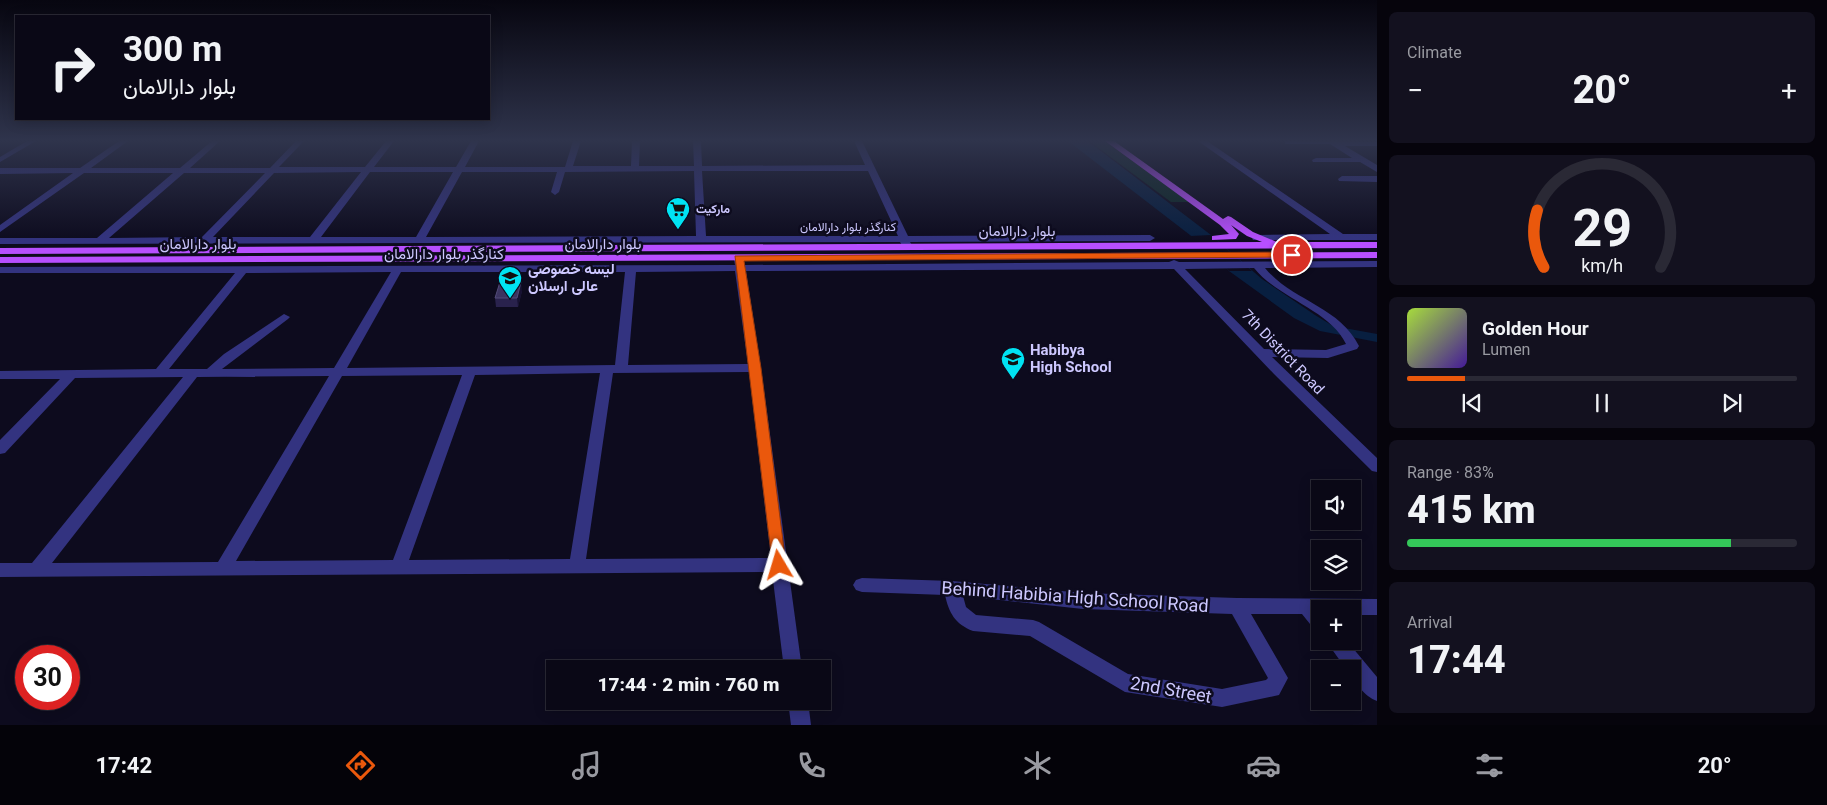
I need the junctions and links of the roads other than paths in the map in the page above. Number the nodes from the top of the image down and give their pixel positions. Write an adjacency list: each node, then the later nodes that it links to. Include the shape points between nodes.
1 (75, 175): 15 (street)
2 (178, 175): 23 (street)
3 (268, 175): 19 (street)
4 (363, 175): 18 (street)
5 (457, 175): 20 (street)
6 (562, 175): 14 (street)
7 (698, 175): 21 (street)
8 (873, 175): 28 (street)
9 (1155, 175): 25 (main road, via 1234,234)
10 (1164, 175): 26 (main road, via 1239,227)
11 (1251, 175): 16 (street)
12 (1342, 179): 13 (street)
13 (1377, 179)
14 (555, 192)
15 (0, 229)
16 (1340, 237): 17 (street); 26 (street)
17 (1377, 237)
18 (314, 239): 19 (street, کنارگذر بلوار دارالامان); 20 (street, کنارگذر بلوار دارالامان)
19 (205, 240): 23 (street, کنارگذر بلوار دارالامان)
20 (418, 240): 21 (street, کنارگذر بلوار دارالامان)
21 (701, 240): 27 (street, کنارگذر بلوار دارالامان)
22 (0, 241): 23 (street, کنارگذر بلوار دارالامان)
23 (98, 242)
24 (1154, 242): 25 (main road, کنارگذر بلوار دارالامان, via 1186,238); 25 (main road, بلوار دارالامان, via 1195,246); 28 (street, کنارگذر بلوار دارالامان); 30 (main road, بلوار دارالامان)
25 (1221, 242): 26 (main road)
26 (1255, 242): 31 (main road)
27 (781, 243): 28 (main road, بلوار دارالامان); 32 (main road, بلوار دارالامان)
28 (906, 243): 30 (main road, بلوار دارالامان)
29 (1377, 245): 31 (main road)
30 (1087, 246): 34 (main road)
31 (1312, 250): 33 (main road, via 1325,255); 36 (main road, بلوار دارالامان)
32 (0, 251)
33 (1377, 255)
34 (1096, 257): 36 (main road, بلوار دارالامان); 37 (main road, بلوار دارالامان)
35 (0, 260): 37 (main road, بلوار دارالامان)
36 (1173, 261): 37 (street, کنارگذر بلوار دارالامان); 39 (street, کنارگذر بلوار دارالامان); 45 (street, 7th District Road)
37 (739, 263): 41 (street, کنارگذر بلوار دارالامان); 46 (street)
38 (1377, 264): 39 (street)
39 (1251, 266): 45 (street, via 1346,332 1353,346 1328,354)
40 (398, 268): 41 (street, کنارگذر بلوار دارالامان); 43 (street, کنارگذر بلوار دارالامان); 52 (street)
41 (630, 269): 48 (street)
42 (0, 270): 43 (street, کنارگذر بلوار دارالامان)
43 (244, 270): 49 (street)
44 (284, 317): 51 (street, via 228,356)
45 (1261, 353): 56 (street, 7th District Road)
46 (755, 368): 48 (street); 57 (street)
47 (470, 370): 48 (street); 52 (street); 58 (street)
48 (614, 370): 59 (street)
49 (161, 371): 50 (street); 53 (street)
50 (194, 372): 51 (street); 60 (street)
51 (211, 372): 52 (street)
52 (338, 372): 62 (street)
53 (73, 373): 54 (street); 55 (street)
54 (0, 374)
55 (1, 446)
56 (1377, 467)
57 (779, 565): 59 (street); 70 (street)
58 (399, 566): 59 (street); 62 (street)
59 (577, 566)
60 (37, 569): 61 (street); 62 (street)
61 (0, 570)
62 (222, 570)
63 (862, 585): 64 (street, Behind Habibia High School Road)
64 (952, 588): 66 (street, Behind Habibia High School Road, via 1083,601); 66 (street, 2nd Street, via 958,612 973,623 1033,628 1125,683 1222,698 1272,688 1278,678)
65 (1305, 605): 66 (street, Behind Habibia High School Road); 67 (street, Behind Habibia High School Road); 68 (street)
66 (1237, 606)
67 (1377, 607)
68 (1311, 612)
69 (1342, 650): 71 (street)
70 (792, 660)
71 (1377, 692)
72 (800, 710): 73 (street)
73 (802, 725)

